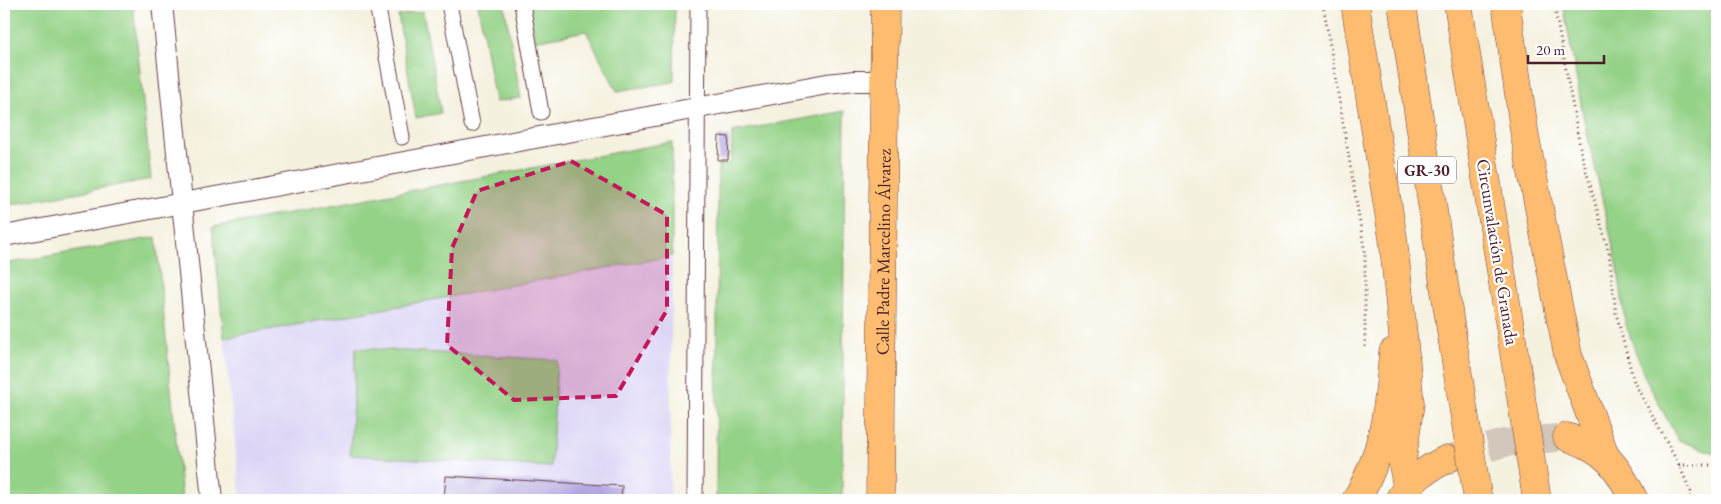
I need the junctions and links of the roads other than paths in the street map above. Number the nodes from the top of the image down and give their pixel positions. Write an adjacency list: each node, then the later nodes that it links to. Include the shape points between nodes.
1 (162, 4): 16 (street)
2 (377, 4): 15 (street)
3 (450, 4): 14 (street)
4 (522, 4): 13 (street)
5 (698, 4): 12 (street)
6 (885, 4): 11 (main road, Calle Padre Marcelino Álvarez)
7 (1356, 4): 18 (main road)
8 (1402, 4): 27 (main road, GR-30, bridge)
9 (1458, 4): 28 (main road, Circunvalación de Granada, bridge)
10 (1506, 4): 20 (main road, via 1525,138 1568,355)
11 (884, 81): 12 (street, via 827,84); 25 (main road, Calle Padre Marcelino Álvarez)
12 (697, 108): 16 (street); 24 (street)
13 (541, 112)
14 (472, 124)
15 (402, 137)
16 (182, 202): 17 (street); 23 (street)
17 (4, 236)
18 (1398, 280): 22 (main road, via 1410,404 1402,460); 26 (main road, via 1387,417 1376,458)
19 (1567, 438): 20 (main road, via 1584,442)
20 (1606, 455): 29 (main road)
21 (1447, 459): 22 (main road, via 1428,469)
22 (1403, 493)
23 (212, 500)
24 (696, 500)
25 (880, 500)
26 (1356, 500)
27 (1478, 500)
28 (1537, 500)
29 (1634, 500)

